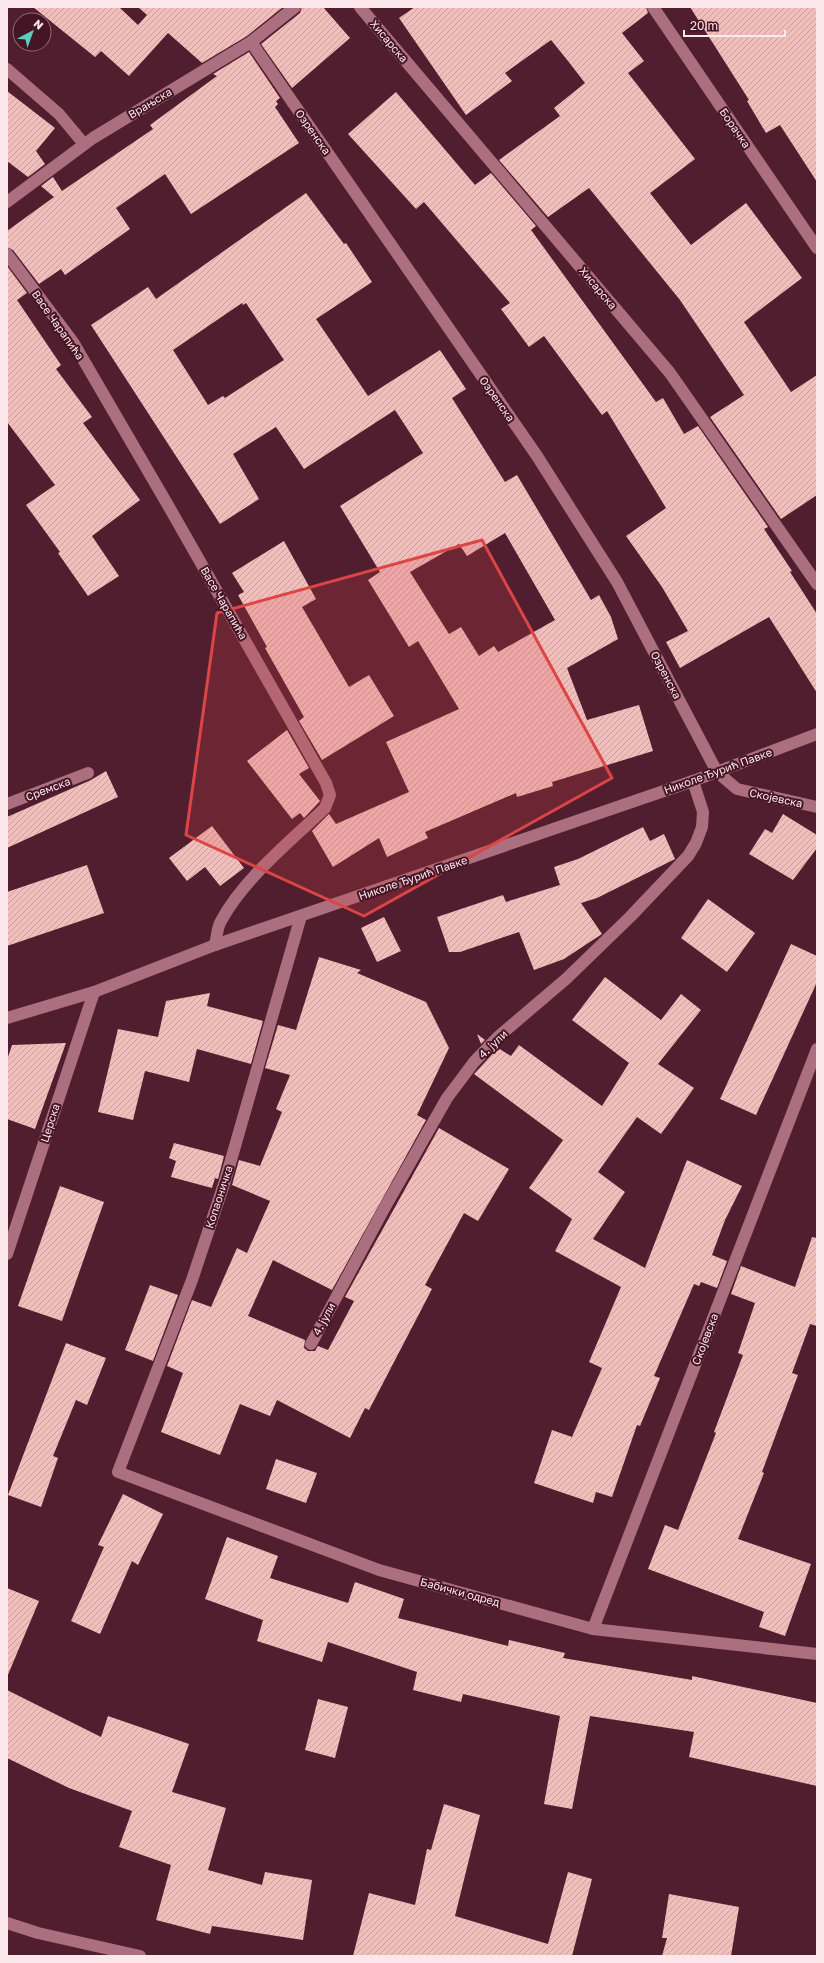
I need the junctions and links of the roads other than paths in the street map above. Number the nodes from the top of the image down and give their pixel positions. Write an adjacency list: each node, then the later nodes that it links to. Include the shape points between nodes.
1 (295, 7): 4 (street, Врањска)
2 (360, 7): 10 (street, Хисарска, via 670,373)
3 (653, 7): 8 (street, Борачка)
4 (251, 42): 6 (street, Врањска); 12 (street, Озренска, via 532,450 596,549 617,582)
5 (7, 69): 6 (street, via 59,114)
6 (84, 144): 7 (street, Врањска)
7 (7, 202)
8 (817, 248)
9 (7, 254): 18 (street, Васе Чарапића, via 73,342 326,783 330,795 325,808 253,877 233,902 220,922)
10 (817, 584)
11 (817, 734): 12 (street, Николе Ђурић Павке)
12 (717, 772): 14 (street, Николе Ђурић Павке); 16 (street, Скојевска, via 737,789)
13 (88, 773): 15 (street, Сремска)
14 (692, 781): 17 (street, Николе Ђурић Павке); 23 (street, 4. јули, via 703,812 702,828 688,856 571,974 499,1036 474,1062 447,1098)
15 (7, 804)
16 (817, 807)
17 (301, 916): 18 (street, Николе Ђурић Павке); 24 (street, Копаоничка, via 225,1181 192,1280)
18 (215, 945): 19 (street, Николе Ђурић Павке)
19 (94, 992): 20 (street, Николе Ђурић Павке); 22 (street, Церска)
20 (7, 1018)
21 (817, 1049): 25 (street, Скојевска)
22 (7, 1254)
23 (311, 1344)
24 (118, 1472): 25 (street, Бабички одред, via 379,1570)
25 (594, 1629): 26 (street, Бабички одред)
26 (817, 1654)
27 (7, 1923): 28 (street, via 38,1933)
28 (140, 1956)

